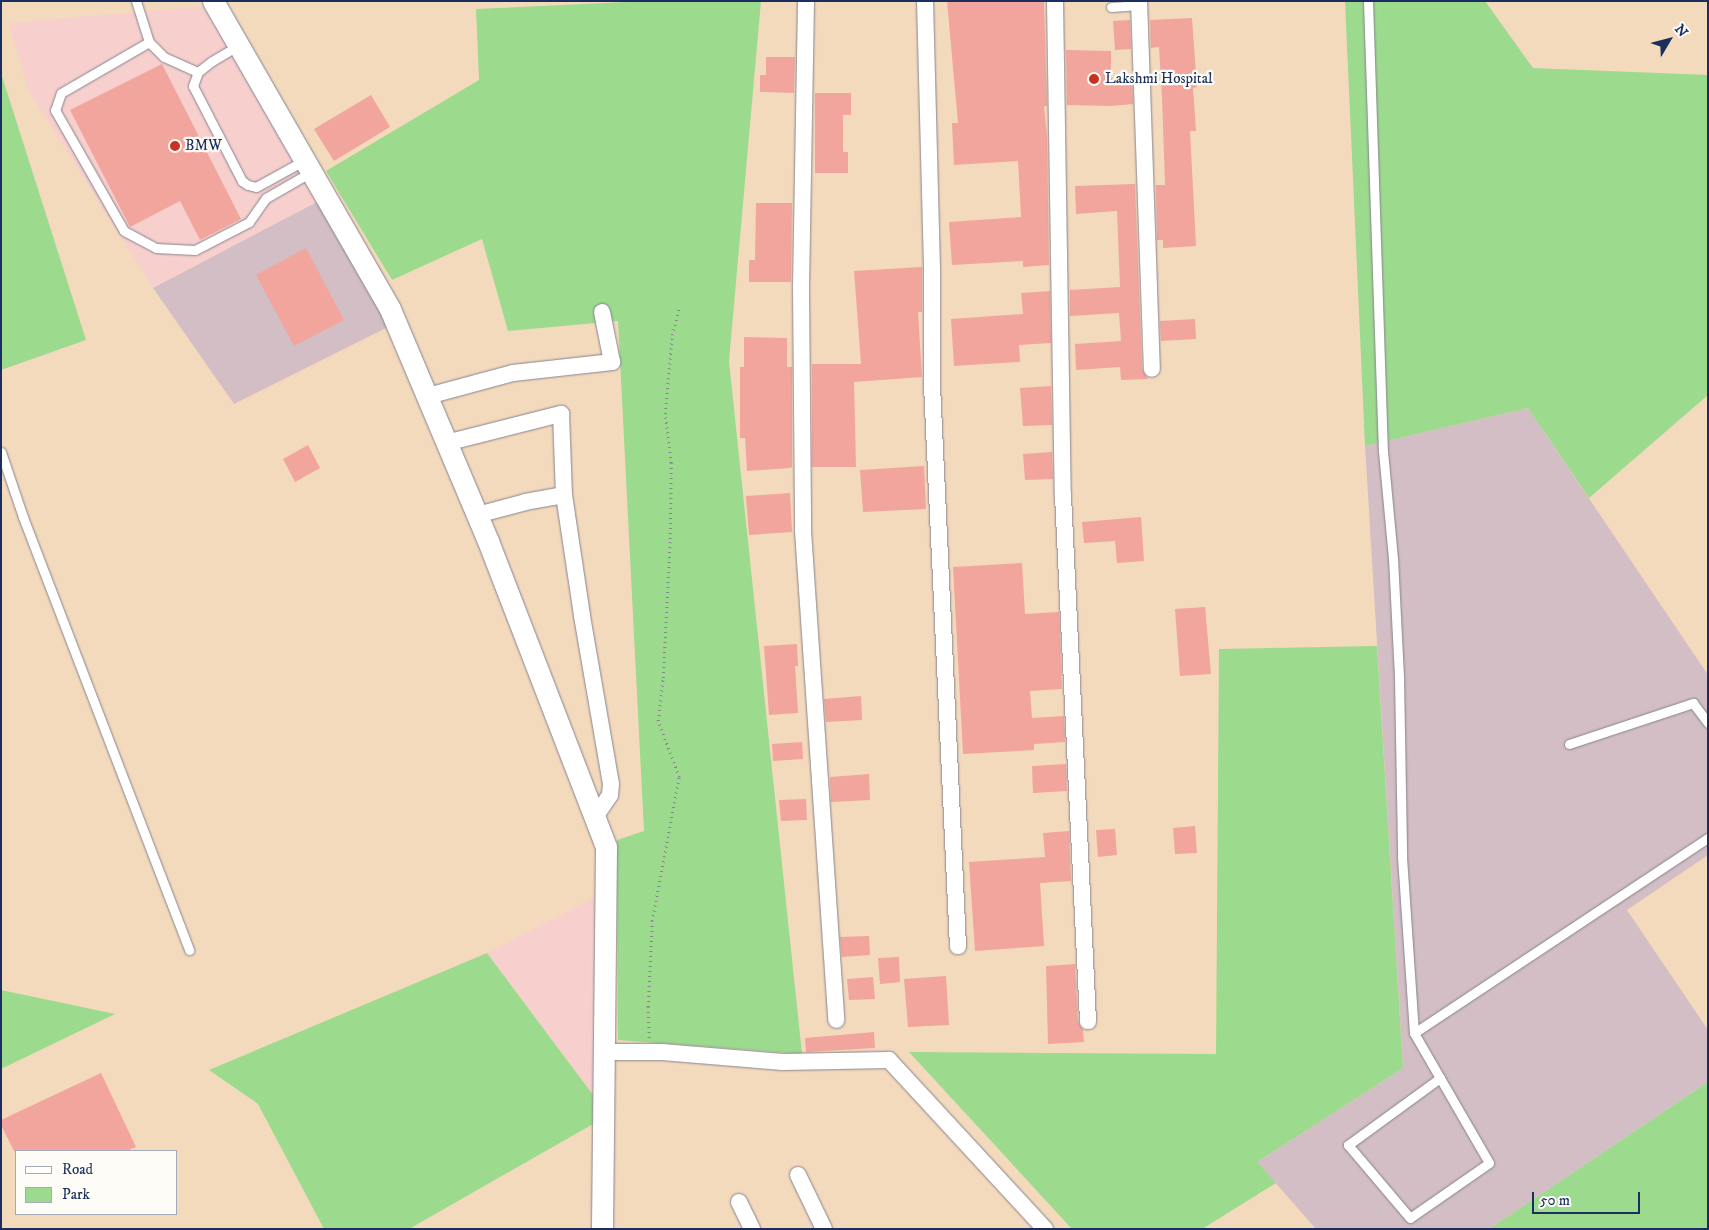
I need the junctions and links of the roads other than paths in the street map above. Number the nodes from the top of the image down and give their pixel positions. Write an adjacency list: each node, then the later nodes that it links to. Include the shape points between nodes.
1 (136, 1): 9 (lane)
2 (213, 1): 10 (street)
3 (806, 1): 26 (street, via 800,287 803,530)
4 (925, 1): 24 (street, via 932,385)
5 (1055, 1): 27 (street, via 1063,494)
6 (1368, 1): 28 (lane, via 1383,451 1393,558 1402,857)
7 (1139, 3): 8 (lane); 14 (street)
8 (1111, 7)
9 (149, 42): 11 (lane, via 164,57); 12 (lane, via 61,94 56,110 124,231 156,248 194,250 249,222 266,198)
10 (239, 45): 11 (lane); 12 (street)
11 (198, 72): 12 (lane, via 193,86 242,181 256,187)
12 (308, 166): 15 (street, via 390,309)
13 (602, 312): 15 (street, via 612,362 514,373)
14 (1152, 369)
15 (428, 396): 16 (street)
16 (446, 443): 18 (street, via 561,414); 19 (street)
17 (1, 452): 25 (lane, via 23,518)
18 (564, 495): 19 (street); 22 (street, via 611,784 610,795)
19 (477, 516): 22 (street)
20 (1708, 724): 21 (lane, via 1693,703)
21 (1569, 744)
22 (595, 817): 29 (street, via 606,847)
23 (1708, 838): 28 (lane)
24 (958, 946)
25 (189, 950)
26 (836, 1020)
27 (1088, 1021)
28 (1414, 1033): 30 (lane)
29 (604, 1052): 33 (street); 36 (street, via 650,1052 783,1062 890,1060)
30 (1440, 1078): 30 (lane, via 1490,1163 1410,1218 1348,1146)
31 (798, 1175): 35 (street)
32 (739, 1202): 34 (street)
33 (602, 1229)
34 (752, 1229)
35 (824, 1229)
36 (1045, 1229)

